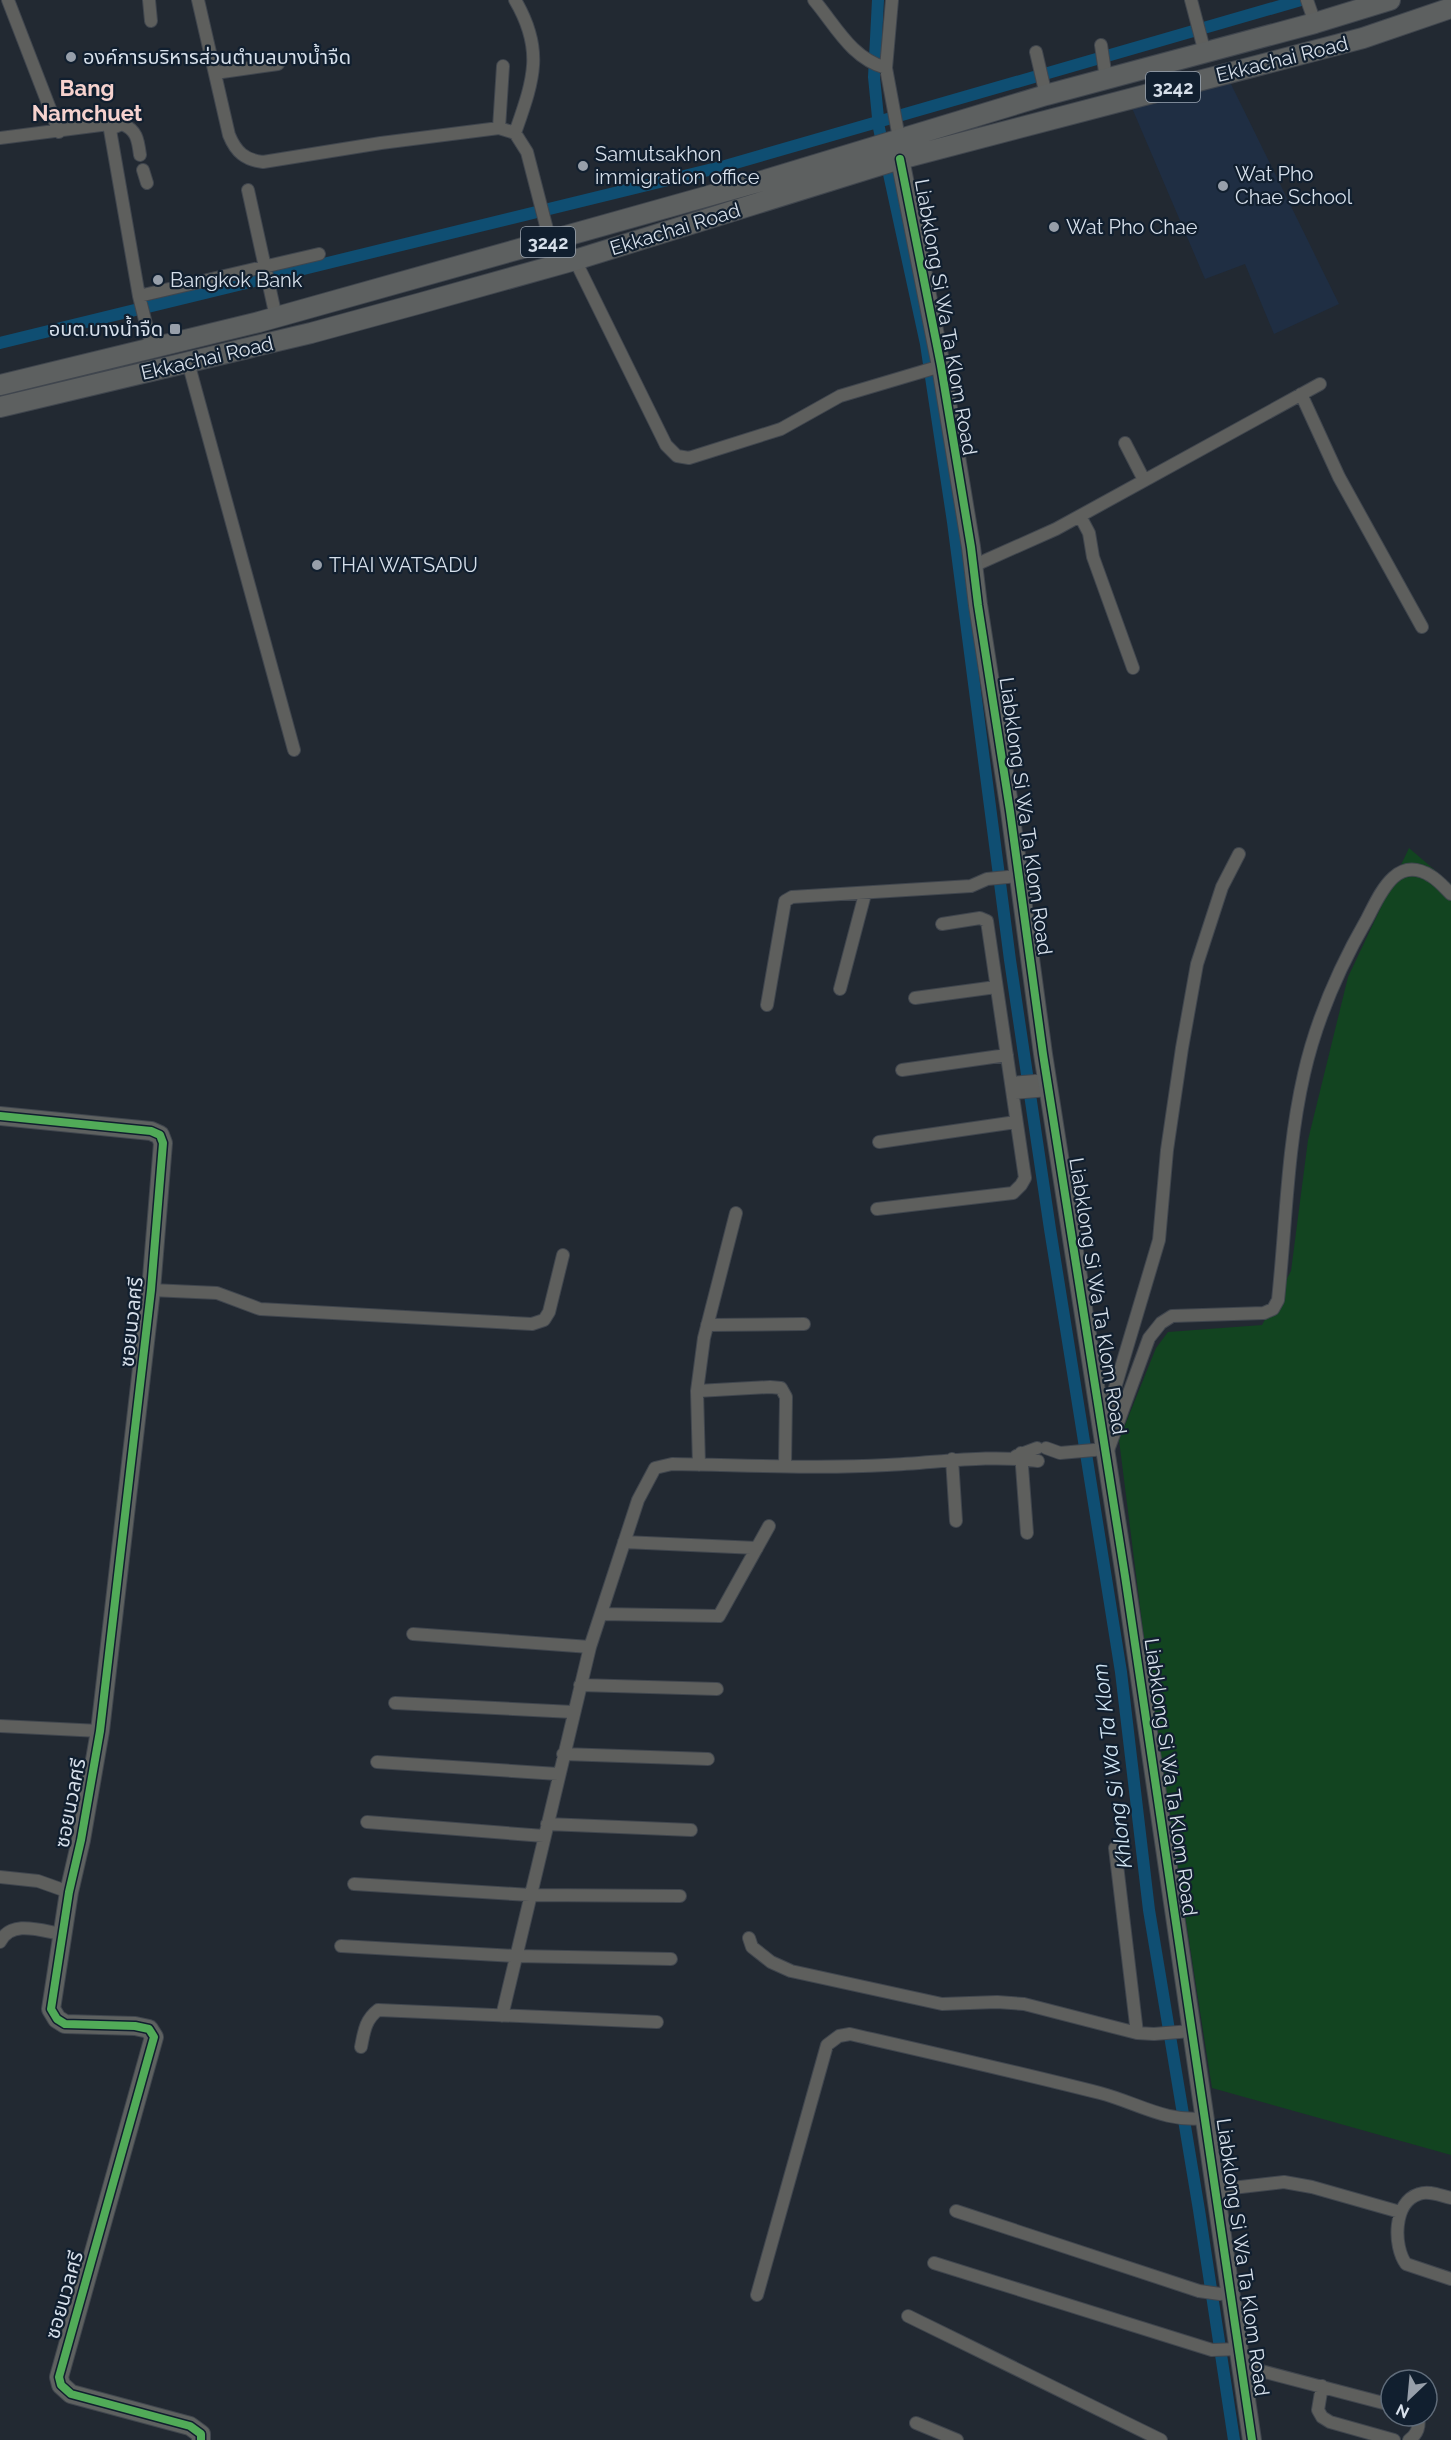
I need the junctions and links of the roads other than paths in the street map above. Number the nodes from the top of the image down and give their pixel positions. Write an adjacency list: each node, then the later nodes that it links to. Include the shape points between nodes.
1 (8, 0): 21 (street)
2 (149, 0): 11 (street)
3 (198, 0): 17 (street)
4 (515, 0): 22 (street, via 534,44 526,103)
5 (814, 0): 16 (street, via 852,50)
6 (892, 0): 16 (street)
7 (1191, 0): 12 (street)
8 (1390, 0): 10 (main road, Ekkachai Road / 3242)
9 (1451, 8): 24 (main road, Ekkachai Road / 3242, via 1363,38)
10 (1311, 11): 12 (main road, Ekkachai Road / 3242)
11 (151, 21)
12 (1202, 36): 18 (main road, Ekkachai Road / 3242, via 1103,58)
13 (1038, 58): 18 (street)
14 (278, 64): 17 (street)
15 (503, 66): 19 (street)
16 (882, 67): 24 (street, via 894,115)
17 (215, 73): 19 (street, via 234,146 238,153 253,161)
18 (1045, 87): 24 (main road, Ekkachai Road / 3242)
19 (499, 128): 22 (street)
20 (110, 129): 21 (street, via 109,124); 25 (street, via 122,124 131,127); 34 (street)
21 (59, 132): 23 (street)
22 (515, 133): 30 (street, via 527,152)
23 (0, 138)
24 (895, 146): 26 (main road, Ekkachai Road / 3242); 40 (street, Liabklong Si Wa Ta Klom Road)
25 (140, 155)
26 (858, 162): 30 (main road, Ekkachai Road / 3242); 32 (main road, Ekkachai Road / 3242)
27 (144, 170): 28 (street)
28 (147, 183)
29 (248, 190): 33 (street)
30 (549, 236): 35 (main road, Ekkachai Road / 3242)
31 (319, 254): 33 (street)
32 (575, 260): 37 (main road, Ekkachai Road / 3242); 40 (street, via 666,445 677,456 689,458 781,429 840,396)
33 (264, 270): 34 (street); 36 (street)
34 (139, 299): 38 (street)
35 (333, 301): 36 (main road, Ekkachai Road / 3242); 37 (main road)
36 (276, 317): 38 (main road, Ekkachai Road / 3242)
37 (339, 325): 39 (main road, Ekkachai Road / 3242)
38 (152, 348): 42 (main road, Ekkachai Road / 3242)
39 (188, 362): 44 (main road, Ekkachai Road / 3242); 51 (street)
40 (938, 368): 48 (street, Liabklong Si Wa Ta Klom Road)
41 (1320, 384): 43 (street)
42 (0, 385)
43 (1301, 394): 46 (street); 49 (street, via 1339,477)
44 (0, 407)
45 (1125, 443): 46 (street)
46 (1144, 480): 47 (street)
47 (1080, 516): 48 (street); 50 (street)
48 (973, 566): 53 (street, Liabklong Si Wa Ta Klom Road)
49 (1422, 627)
50 (1133, 668)
51 (294, 750)
52 (1239, 854): 75 (street, via 1222,887 1197,964 1169,1139 1159,1240)
53 (1012, 876): 54 (street, via 987,879 971,886); 63 (street, Liabklong Si Wa Ta Klom Road)
54 (865, 894): 58 (street); 60 (street, via 792,897 784,901)
55 (1451, 894): 75 (street, via 1432,876 1404,870 1383,890 1352,944 1318,1026 1304,1073 1294,1125 1278,1300 1273,1309 1264,1313 1172,1316 1161,1323 1149,1338)
56 (942, 924): 57 (street, via 980,918 987,921)
57 (996, 987): 59 (street); 61 (street)
58 (840, 988)
59 (915, 998)
60 (767, 1005)
61 (1007, 1055): 62 (street); 64 (street)
62 (902, 1070)
63 (1044, 1085): 64 (street); 75 (street, Liabklong Si Wa Ta Klom Road)
64 (1017, 1088): 66 (street)
65 (0, 1116): 71 (street, ซอยนวลศรี, via 160,1135 163,1143)
66 (1017, 1122): 67 (street); 68 (street, via 1024,1178 1013,1193)
67 (879, 1142)
68 (877, 1209)
69 (736, 1214): 73 (street)
70 (563, 1256): 71 (street, via 549,1312 544,1320 532,1324 260,1309 217,1293)
71 (152, 1290): 93 (street, ซอยนวลศรี)
72 (804, 1324): 73 (street)
73 (707, 1325): 74 (street)
74 (697, 1391): 78 (street); 79 (street, via 781,1388 786,1397)
75 (1105, 1445): 76 (street); 115 (street, Liabklong Si Wa Ta Klom Road)
76 (1018, 1457): 77 (street); 82 (street)
77 (952, 1459): 79 (street, via 887,1466); 80 (street)
78 (699, 1464): 79 (street); 83 (street, via 655,1468 638,1500)
79 (785, 1466)
80 (956, 1521)
81 (769, 1526): 84 (street)
82 (1027, 1533)
83 (624, 1542): 84 (street); 85 (street)
84 (757, 1548): 85 (street, via 719,1616)
85 (601, 1614): 87 (street)
86 (413, 1634): 87 (street)
87 (590, 1647): 88 (street)
88 (580, 1685): 89 (street); 91 (street)
89 (717, 1689)
90 (395, 1703): 91 (street)
91 (573, 1712): 94 (street)
92 (0, 1726): 93 (street)
93 (100, 1731): 104 (street, ซอยนวลศรี)
94 (563, 1754): 95 (street); 97 (street)
95 (708, 1759)
96 (377, 1762): 97 (street)
97 (558, 1774): 99 (street)
98 (367, 1822): 99 (street)
99 (545, 1830): 100 (street); 105 (street)
100 (692, 1830)
101 (1115, 1848): 116 (street)
102 (0, 1877): 104 (street, via 38,1881)
103 (354, 1884): 105 (street)
104 (69, 1892): 107 (street, ซอยนวลศรี)
105 (530, 1894): 106 (street); 111 (street)
106 (680, 1896)
107 (63, 1934): 109 (street, via 21,1928 11,1930); 133 (street, ซอยนวลศรี, via 51,2009 57,2019 65,2024 135,2026 149,2029 154,2037 60,2369 62,2385 71,2394 86,2399 190,2426 197,2430)
108 (749, 1938): 116 (street, via 752,1947 771,1962 791,1971 942,2004 1024,2004)
109 (0, 1942)
110 (341, 1946): 111 (street)
111 (516, 1956): 112 (street); 113 (street)
112 (671, 1959)
113 (502, 2016): 114 (street); 117 (street, via 378,2010 365,2026)
114 (657, 2022)
115 (1184, 2031): 116 (street); 118 (street, Liabklong Si Wa Ta Klom Road)
116 (1137, 2033)
117 (361, 2047)
118 (1199, 2119): 119 (street, Liabklong Si Wa Ta Klom Road); 126 (street, via 1177,2119 1104,2094 850,2034 839,2036 827,2045)
119 (1215, 2190): 122 (street, via 1284,2182); 125 (street, Liabklong Si Wa Ta Klom Road)
120 (1451, 2198): 122 (street, via 1419,2194 1410,2198)
121 (956, 2211): 125 (street, via 1199,2291)
122 (1400, 2212): 124 (street, via 1397,2230 1401,2258 1406,2264)
123 (934, 2263): 128 (street)
124 (1451, 2278)
125 (1225, 2294): 128 (street, Liabklong Si Wa Ta Klom Road)
126 (757, 2295)
127 (908, 2316): 135 (street)
128 (1236, 2355): 129 (street); 136 (street, Liabklong Si Wa Ta Klom Road)
129 (1322, 2386): 130 (street); 137 (street, via 1318,2410 1322,2417)
130 (1379, 2402)
131 (916, 2423): 134 (street)
132 (1419, 2428): 138 (street)
133 (201, 2440)
134 (957, 2440)
135 (1161, 2440)
136 (1252, 2440)
137 (1394, 2440)
138 (1409, 2440)

